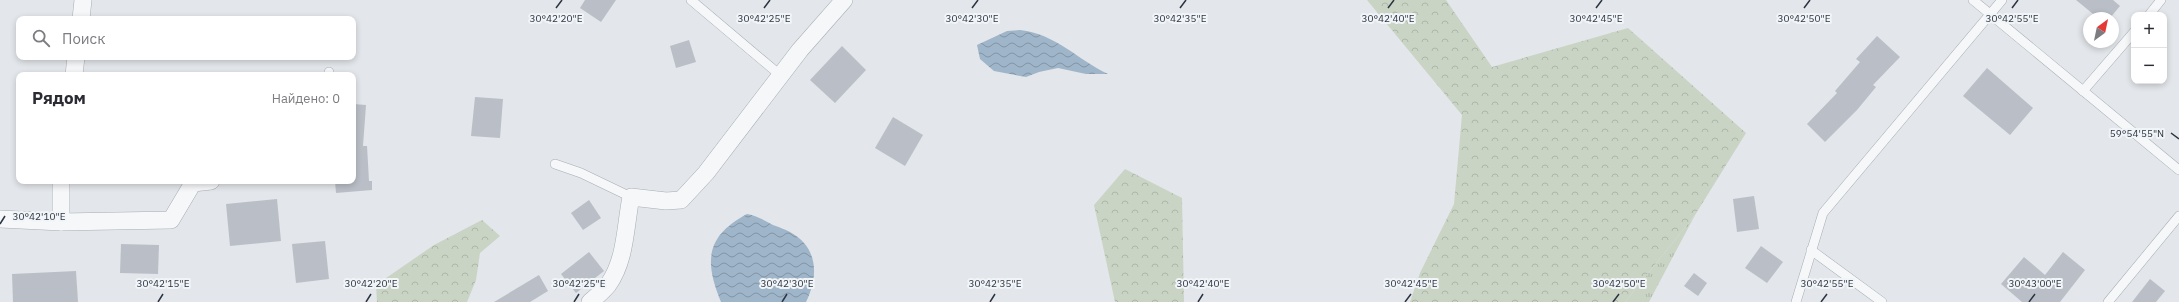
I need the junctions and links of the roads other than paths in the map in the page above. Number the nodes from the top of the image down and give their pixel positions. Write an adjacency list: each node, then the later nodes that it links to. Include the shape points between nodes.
1 (83, 0): 9 (street)
2 (691, 0): 13 (lane)
3 (844, 0): 13 (street)
4 (1972, 0): 8 (lane)
5 (2002, 0): 8 (lane)
6 (2162, 0): 7 (lane)
7 (2152, 12)
8 (1990, 14): 14 (lane); 23 (lane, via 1823,213)
9 (81, 16)
10 (2131, 35): 14 (lane)
11 (76, 60): 12 (street)
12 (74, 72)
13 (780, 75): 19 (street, via 706,173 681,200)
14 (2083, 91): 16 (lane)
15 (555, 164): 19 (lane, via 581,173)
16 (2179, 170)
17 (61, 184): 22 (street)
18 (192, 184): 22 (street, via 171,220)
19 (631, 197): 24 (street, via 625,241 618,266 608,285)
20 (2179, 216): 27 (lane)
21 (0, 220): 22 (street)
22 (61, 222)
23 (1811, 250): 25 (lane); 26 (lane)
24 (590, 302)
25 (1796, 302)
26 (1882, 302)
27 (2108, 302)

